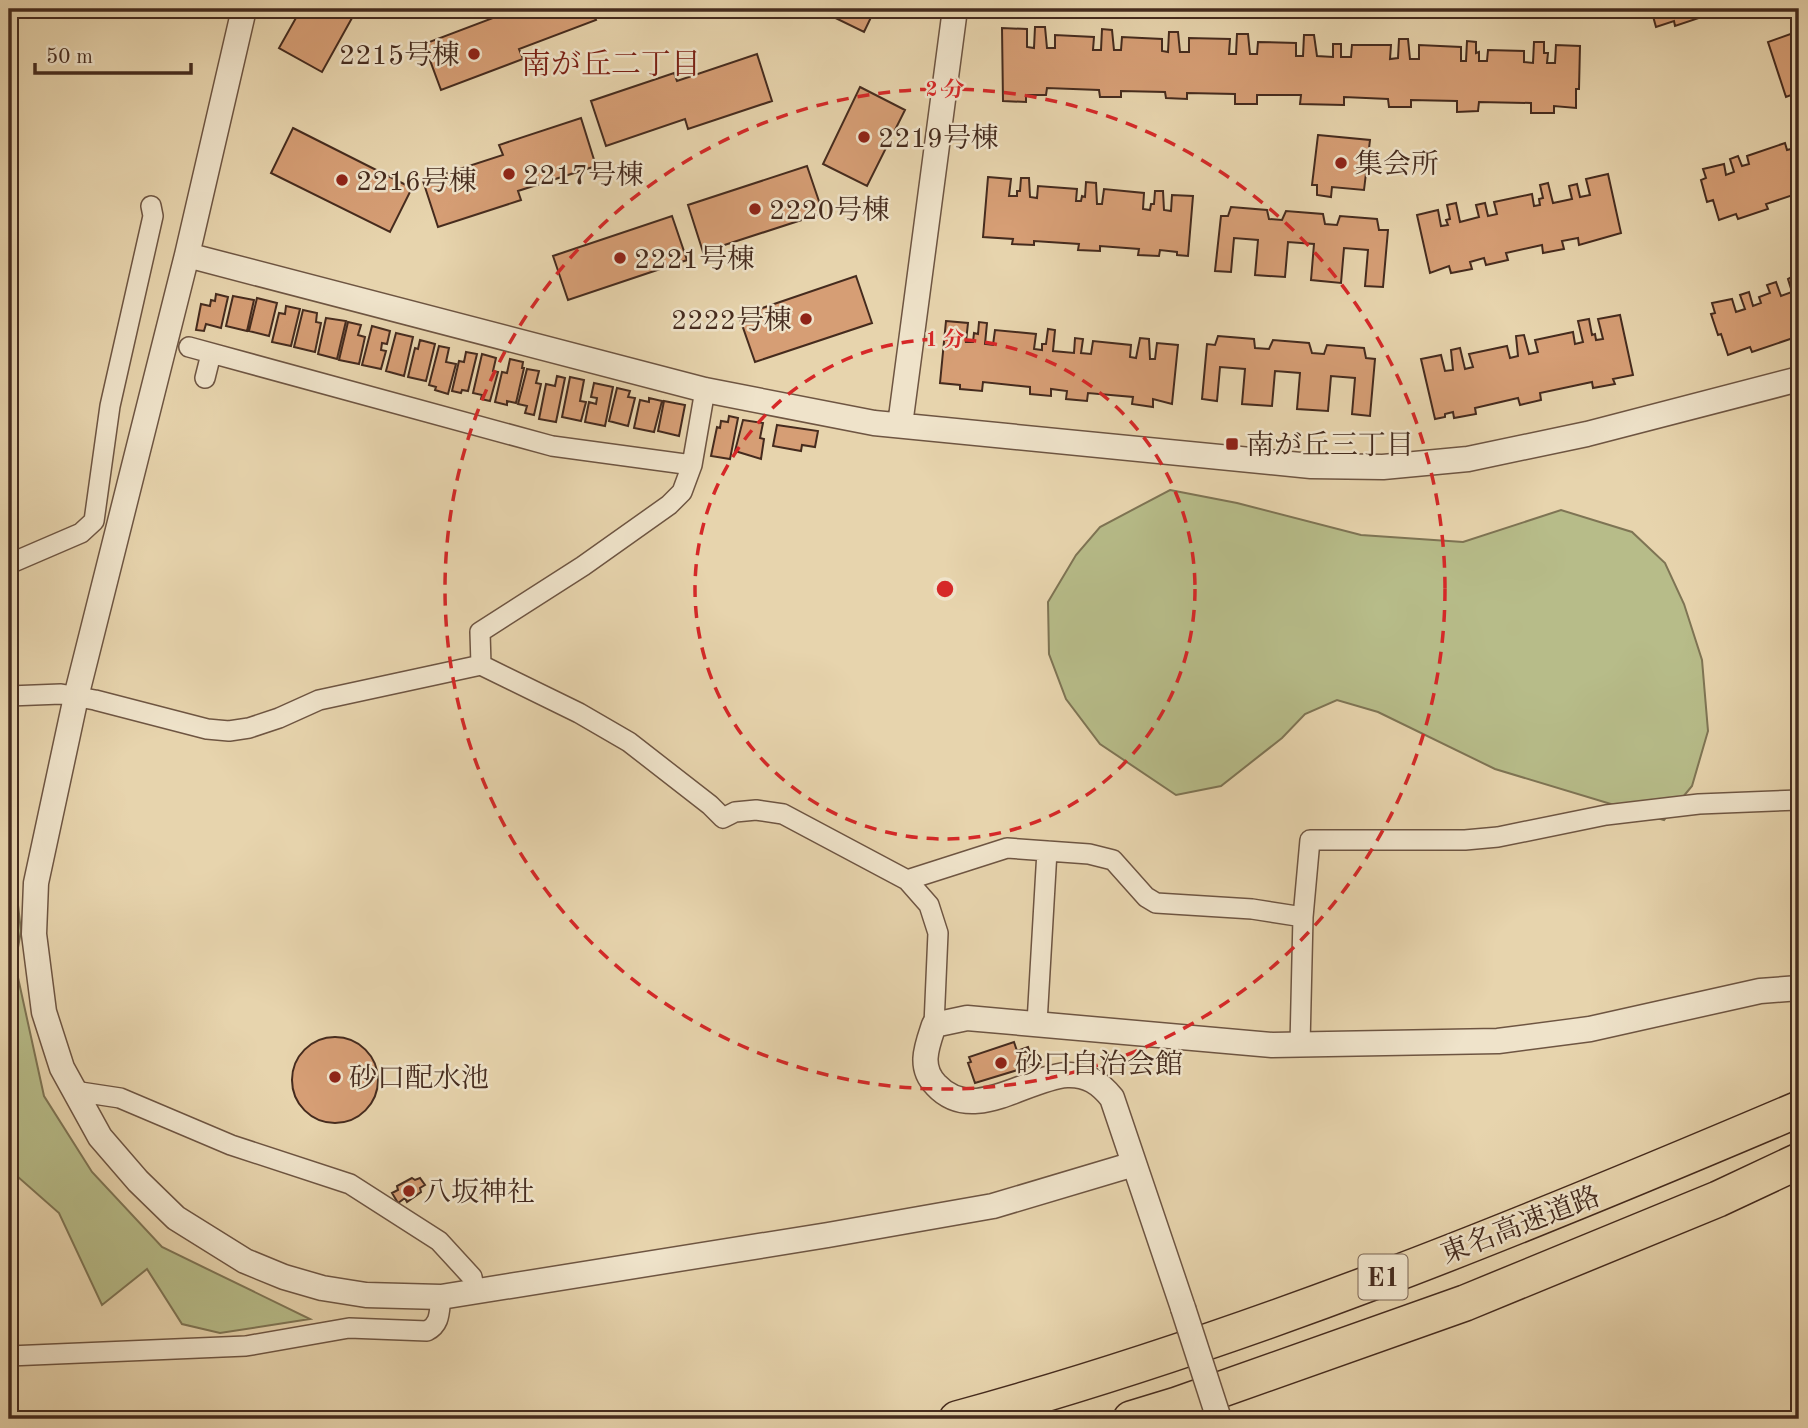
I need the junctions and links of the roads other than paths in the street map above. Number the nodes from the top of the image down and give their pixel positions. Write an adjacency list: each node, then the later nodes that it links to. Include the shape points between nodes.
1 (244, 9): 4 (street)
2 (954, 9): 10 (street)
3 (151, 206): 12 (street, via 153,216 110,406)
4 (187, 255): 9 (street); 13 (street)
5 (189, 347): 6 (street)
6 (211, 354): 7 (street); 11 (street, via 552,446)
7 (205, 378)
8 (1799, 379): 10 (street, via 1481,457 1383,467 1311,466)
9 (705, 390): 10 (street); 11 (street)
10 (900, 425)
11 (692, 465): 15 (street, via 682,492 669,505 480,632)
12 (94, 521): 13 (street); 14 (street, via 81,533)
13 (118, 526): 17 (street)
14 (9, 564)
15 (481, 666): 17 (street, via 319,700 249,729 229,731); 20 (street, via 629,742 723,818 756,810 783,814)
16 (9, 696): 17 (street)
17 (76, 697): 26 (street, via 36,883 34,934 44,1012)
18 (1799, 800): 21 (street, via 1699,804 1465,840 1310,840)
19 (1047, 851): 20 (street, via 1007,848); 21 (street, via 1113,860 1156,903); 23 (street)
20 (907, 880): 24 (street, via 929,905 939,933)
21 (1303, 917): 25 (street)
22 (1799, 988): 25 (street, via 1760,991 1590,1029 1498,1041)
23 (1037, 1023): 24 (street, via 967,1018); 25 (street)
24 (934, 1025): 29 (street, via 924,1058 930,1080 944,1095 982,1101 1066,1075 1086,1077 1100,1083 1112,1098)
25 (1300, 1045)
26 (74, 1091): 30 (street, via 120,1098 230,1145 349,1184 439,1241 472,1277); 31 (street, via 100,1137 138,1181 176,1218 245,1261 322,1289 366,1296)
27 (1799, 1109): 33 (highway, 東名高速道路 / E1, via 1564,1209 1260,1323)
28 (1799, 1161): 34 (highway, 東名高速道路 / E1, via 1465,1303)
29 (1134, 1164): 30 (street, via 993,1206); 35 (street, bridge)
30 (475, 1293): 31 (street)
31 (441, 1297): 32 (street, via 438,1321 427,1331 349,1328 246,1346)
32 (9, 1356)
33 (957, 1419)
34 (1131, 1419)
35 (1219, 1419)

